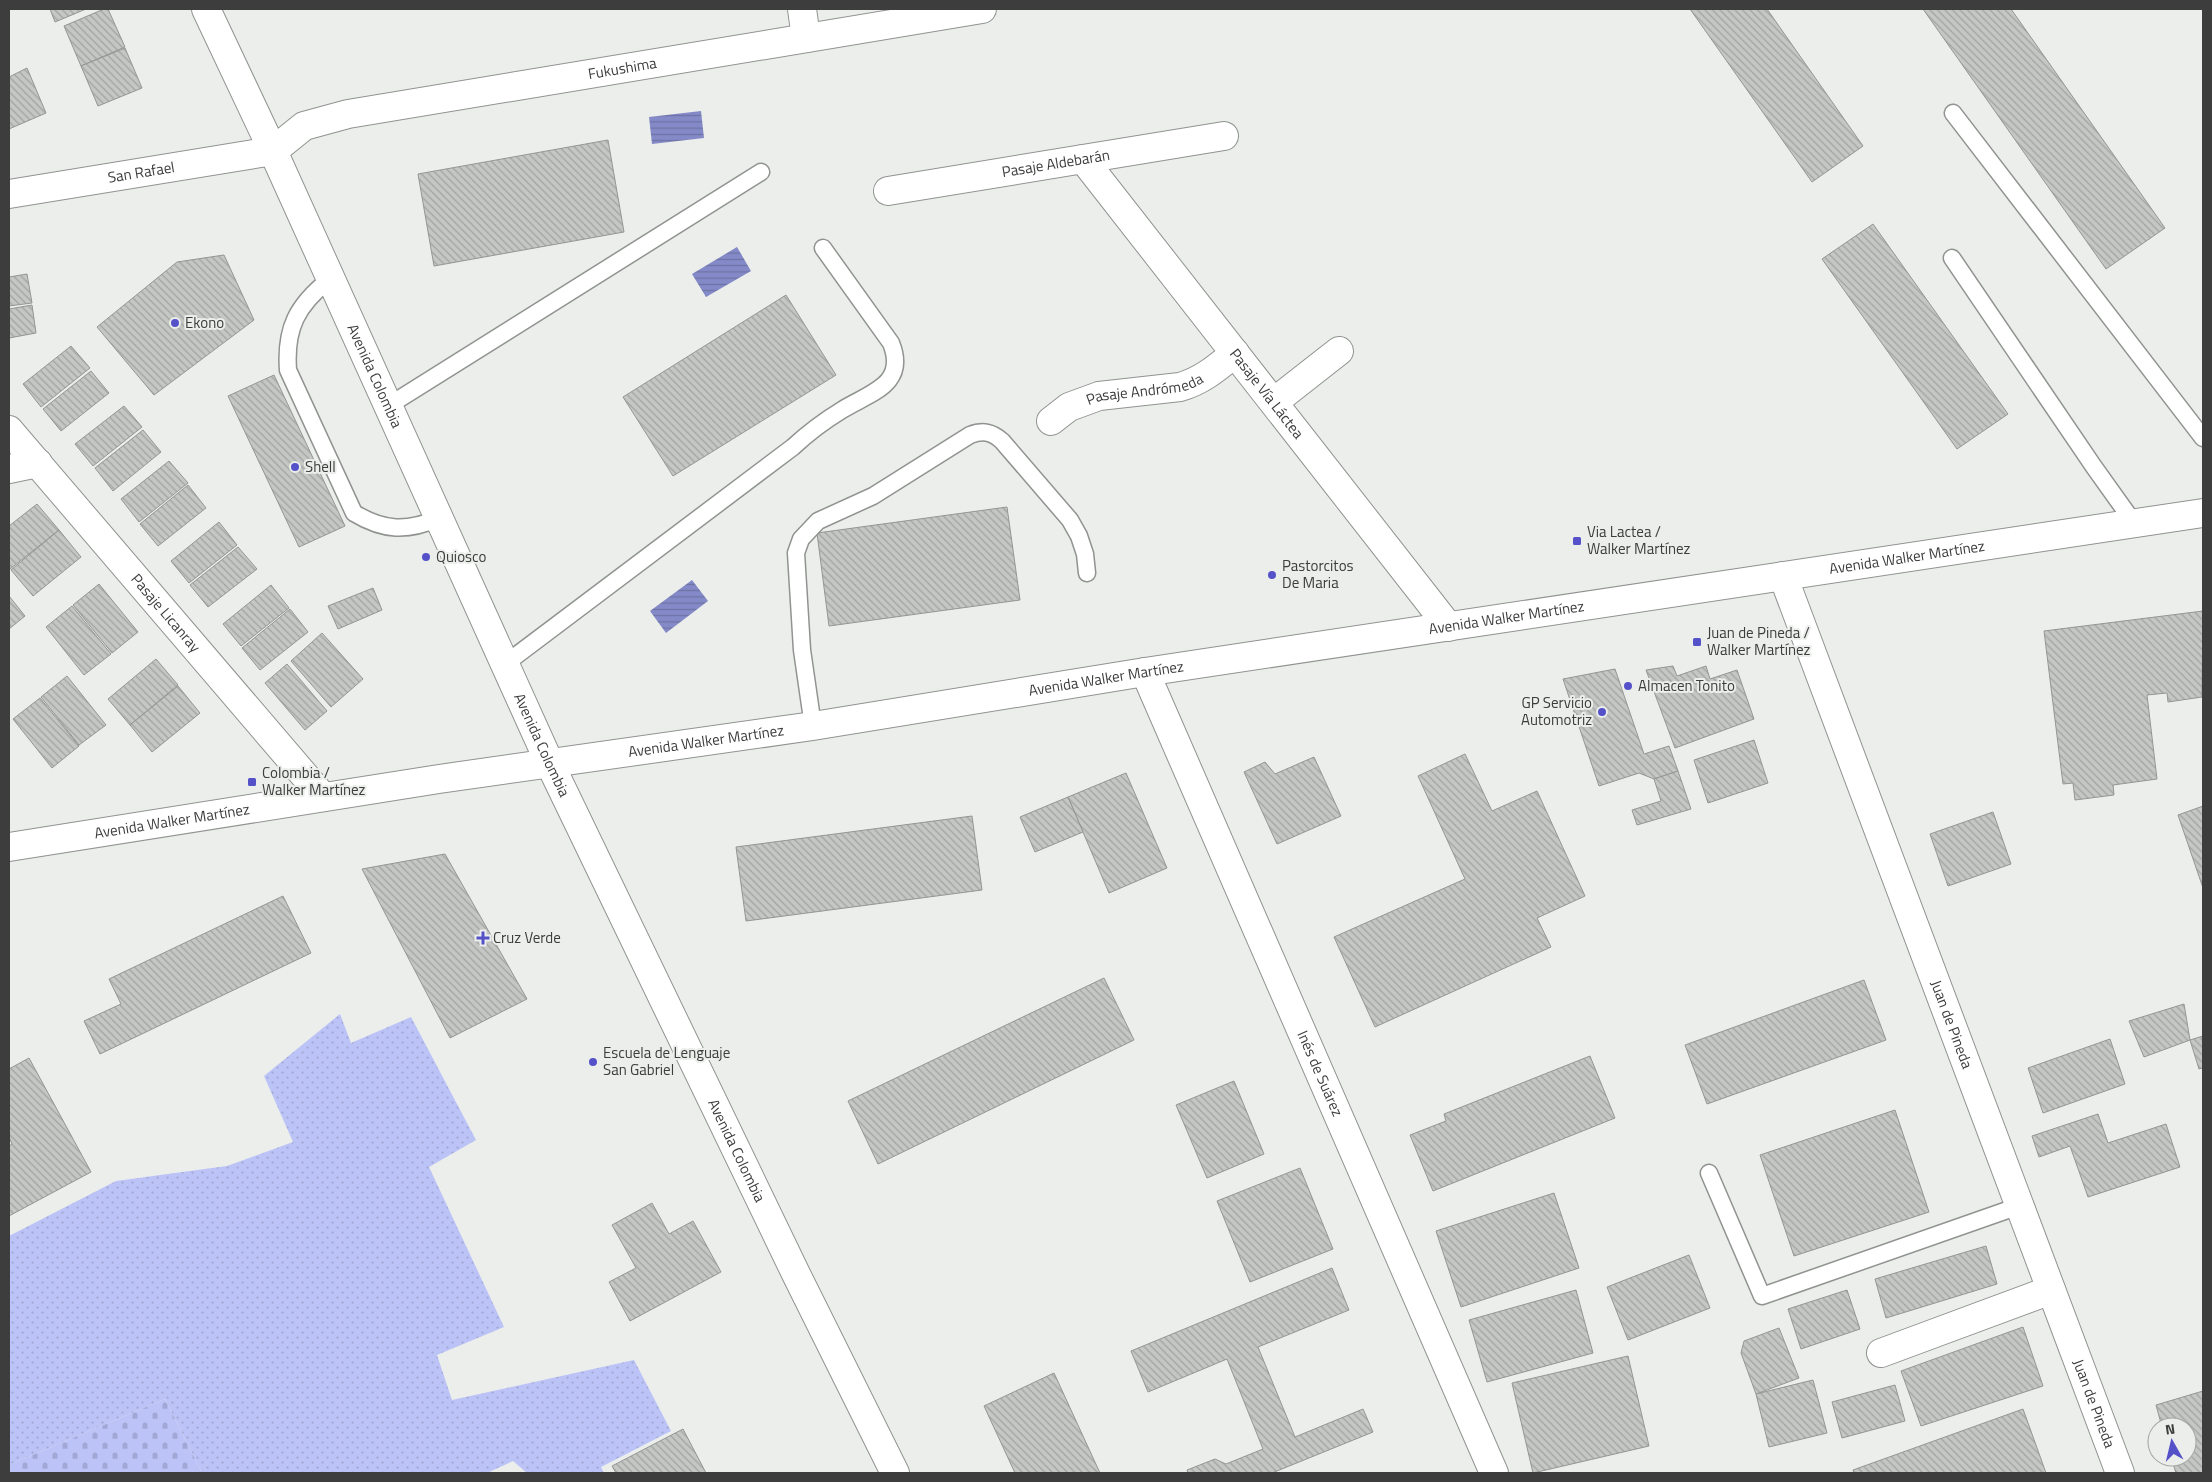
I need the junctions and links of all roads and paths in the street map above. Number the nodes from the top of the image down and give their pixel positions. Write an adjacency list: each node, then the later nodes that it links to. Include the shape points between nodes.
1 (206, 9): 7 (street, Avenida Colombia)
2 (802, 9): 4 (street)
3 (982, 9): 4 (street, Fukushima)
4 (806, 38): 7 (street, Fukushima, via 348,114 304,126)
5 (1953, 113): 21 (lane)
6 (1224, 136): 8 (street, Pasaje Aldebarán)
7 (272, 151): 11 (street, San Rafael); 14 (street, Avenida Colombia)
8 (1084, 159): 10 (street, Pasaje Aldebarán); 16 (street, Pasaje Vía Láctea)
9 (761, 172): 18 (lane)
10 (888, 191)
11 (9, 194)
12 (823, 248): 30 (lane, via 891,343 896,354 891,378 875,393 823,422)
13 (1952, 258): 26 (lane)
14 (330, 279): 18 (street, Avenida Colombia); 25 (lane, via 305,302 296,316 287,351 288,370 354,512 391,528 407,528)
15 (1339, 351): 17 (street)
16 (1235, 353): 17 (street, Pasaje Vía Láctea); 19 (street, Pasaje Andrómeda, via 1192,384 1099,396 1069,407)
17 (1274, 402): 29 (street, Pasaje Vía Láctea)
18 (388, 406): 25 (street, Avenida Colombia)
19 (1051, 421)
20 (9, 430): 22 (street, Pasaje Licanray)
21 (2203, 438)
22 (38, 463): 23 (street); 34 (street, Pasaje Licanray)
23 (9, 469)
24 (2203, 513): 26 (street, Avenida Walker Martínez)
25 (439, 518): 30 (street, Avenida Colombia)
26 (2134, 523): 28 (street, Avenida Walker Martínez)
27 (1087, 574): 32 (lane, via 1079,536 1045,492 995,435 985,432 970,435 873,496 818,521 801,539 796,553 802,650)
28 (1783, 576): 29 (street, Avenida Walker Martínez); 37 (street, Juan de Pineda)
29 (1449, 627): 31 (street, Avenida Walker Martínez)
30 (505, 664): 33 (street, Avenida Colombia)
31 (1145, 672): 32 (street, Avenida Walker Martínez); 41 (street, Inés de Suárez)
32 (813, 726): 33 (street, Avenida Walker Martínez)
33 (550, 764): 34 (street, Avenida Walker Martínez); 40 (street, Avenida Colombia)
34 (322, 797): 35 (street, Avenida Walker Martínez)
35 (9, 846)
36 (1710, 1173): 37 (lane, via 1762,1296)
37 (2019, 1206): 38 (street, Juan de Pineda)
38 (2051, 1290): 39 (street); 42 (street, Juan de Pineda)
39 (1880, 1353)
40 (895, 1473)
41 (1494, 1473)
42 (2120, 1473)

